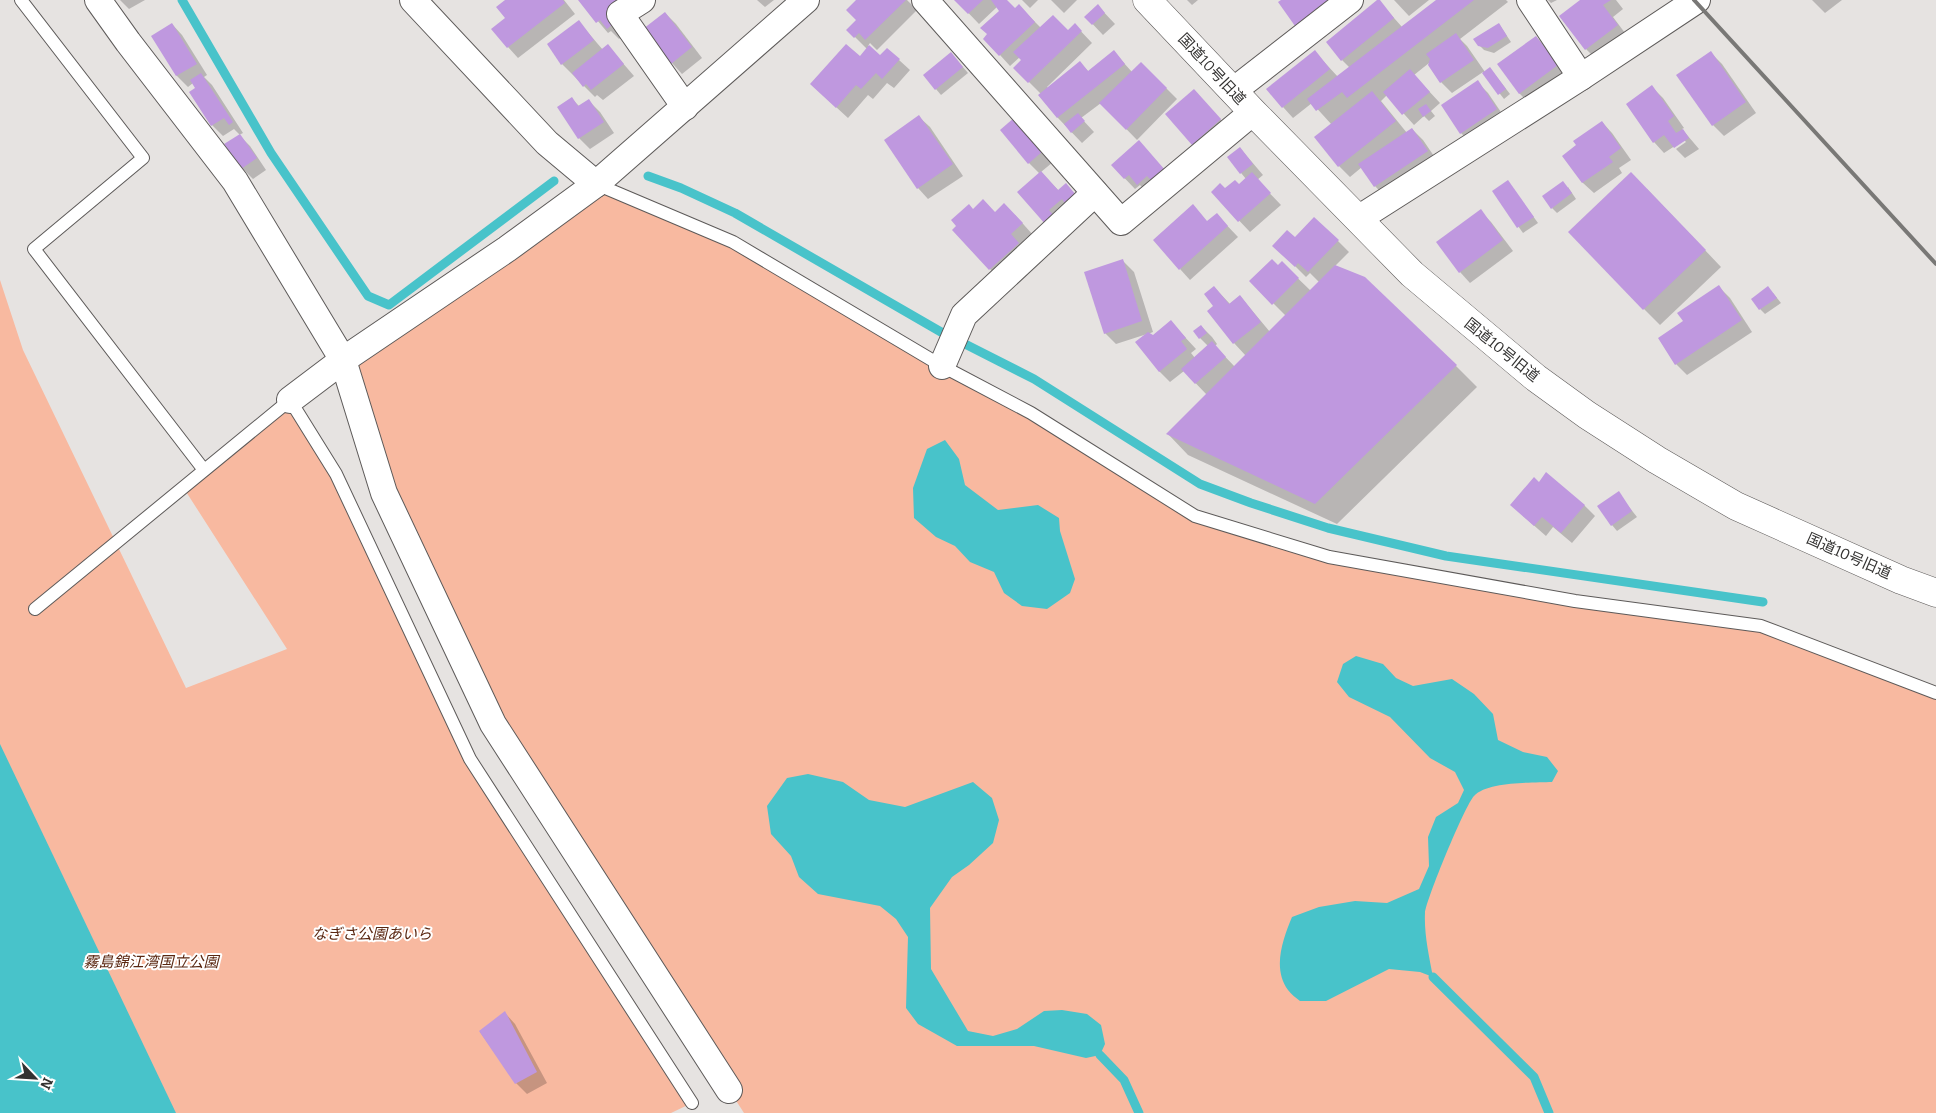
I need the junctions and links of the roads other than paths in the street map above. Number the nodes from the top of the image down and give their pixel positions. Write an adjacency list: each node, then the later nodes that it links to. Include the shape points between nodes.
1 (21, 0): 21 (lane, via 144,158 34,249)
2 (98, 0): 18 (street, via 235,181)
3 (413, 0): 15 (street, via 547,143)
4 (642, 0): 13 (street, via 620,14)
5 (806, 0): 13 (street)
6 (925, 0): 16 (street)
7 (1147, 0): 12 (street, 国道10号旧道)
8 (1350, 0): 12 (street)
9 (1530, 0): 11 (street)
10 (1697, 0): 11 (street)
11 (1581, 77): 17 (street)
12 (1233, 91): 14 (street, 国道10号旧道)
13 (685, 107): 15 (street)
14 (1253, 112): 16 (street, via 1121,222); 17 (street, 国道10号旧道)
15 (596, 184): 18 (street, via 507,249); 19 (lane, via 733,242)
16 (1095, 193): 19 (street, via 964,316)
17 (1358, 219): 22 (street, 国道10号旧道, via 1412,274 1495,345 1587,415 1736,506)
18 (343, 360): 20 (street); 25 (street, via 384,493 493,724)
19 (942, 366): 24 (lane, via 1030,413 1196,516 1329,557 1575,601 1762,626)
20 (290, 400): 21 (lane); 26 (lane, via 336,474 470,758)
21 (204, 470): 23 (lane)
22 (1936, 593)
23 (35, 609)
24 (1936, 693)
25 (729, 1090)
26 (692, 1103)

